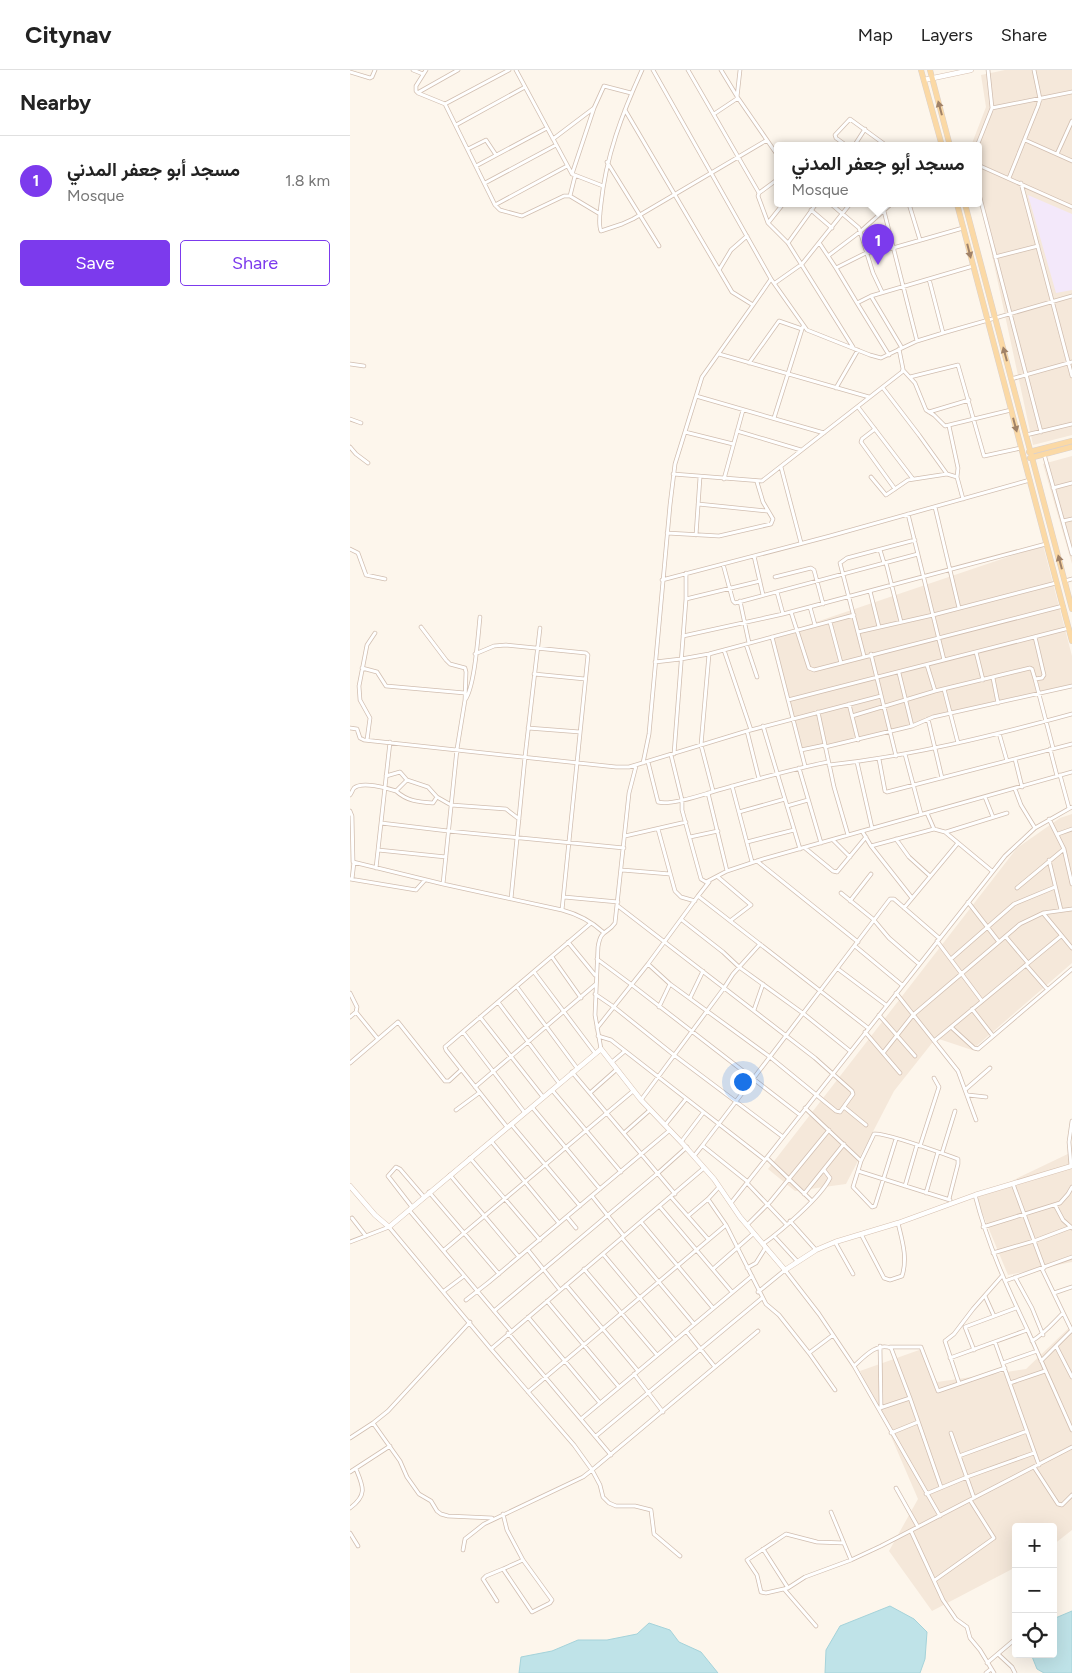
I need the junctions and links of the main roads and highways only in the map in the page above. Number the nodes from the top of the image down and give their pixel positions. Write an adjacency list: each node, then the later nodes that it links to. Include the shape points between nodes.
1 (921, 70): 3 (main road)
2 (930, 70): 4 (main road, one-way to 2)
3 (941, 142)
4 (949, 142)
5 (958, 207): 11 (main road, one-way to 11)
6 (966, 207): 8 (main road, one-way to 6)
7 (1072, 441): 10 (main road)
8 (1028, 444): 10 (main road); 12 (main road)
9 (1072, 447): 10 (main road)
10 (1042, 453): 12 (main road); 13 (main road)
11 (1023, 454): 12 (main road); 15 (main road)
12 (1032, 455): 13 (main road)
13 (1036, 469): 14 (main road, one-way to 13)
14 (1072, 609)
15 (1072, 641)

